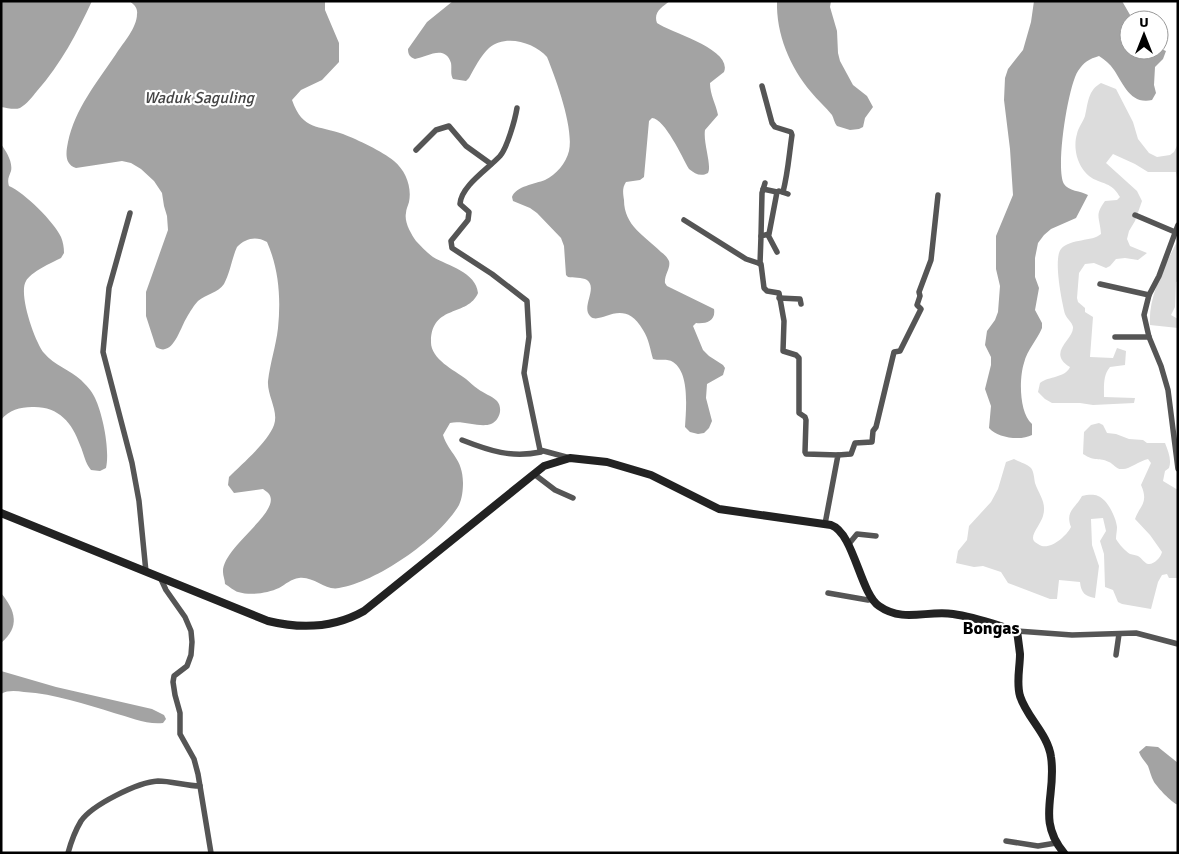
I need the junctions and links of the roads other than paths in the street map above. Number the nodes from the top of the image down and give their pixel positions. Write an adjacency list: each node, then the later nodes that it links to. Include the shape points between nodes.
1 (762, 86): 5 (street, via 772,123 792,135)
2 (516, 108): 4 (street, via 502,151)
3 (416, 150): 4 (street, via 436,130 449,126 466,146)
4 (491, 164): 23 (street, via 474,180 462,198 460,204 469,212 469,218 450,244 527,301 529,337 524,373)
5 (783, 193): 12 (street); 13 (street, via 764,186)
6 (938, 195): 24 (street, via 931,260 917,305 921,309 900,352 894,352 872,442 855,443 851,454)
7 (130, 213): 33 (street, via 109,288 103,352 132,463)
8 (1135, 215): 11 (street)
9 (684, 220): 15 (street)
10 (1178, 225): 11 (street)
11 (1175, 232): 17 (street)
12 (768, 235): 13 (street); 14 (street)
13 (761, 236): 15 (street)
14 (777, 252)
15 (760, 264): 18 (street, via 764,288 778,292)
16 (1100, 284): 17 (street)
17 (1149, 295): 21 (street, via 1144,315)
18 (779, 298): 19 (street, via 800,299); 24 (street, via 784,322 783,351 799,358 799,413 806,420 805,452)
19 (802, 304)
20 (1115, 337): 21 (street)
21 (1148, 337): 26 (street, via 1168,390)
22 (462, 440): 23 (street, via 508,454)
23 (541, 452): 25 (street)
24 (838, 455): 30 (street)
25 (570, 458): 27 (main road, via 544,466); 30 (main road, via 607,462 643,472 722,510)
26 (1178, 469)
27 (534, 474): 28 (street, via 555,490); 34 (main road, via 364,611 343,621 321,626 281,625)
28 (573, 498)
29 (1, 513): 33 (main road)
30 (826, 524): 32 (main road, via 838,529)
31 (876, 536): 32 (street, via 857,534)
32 (848, 545): 36 (main road)
33 (146, 572): 34 (main road)
34 (160, 577): 41 (street, via 191,631 191,655 187,666 174,676 173,682 180,713 180,734 194,759)
35 (828, 593): 36 (street)
36 (872, 599): 37 (main road, via 897,615 951,614)
37 (1017, 631): 38 (street, via 1065,635); 43 (main road, via 1020,695 1041,732 1051,758 1048,821)
38 (1119, 634): 39 (street, via 1136,633); 40 (street)
39 (1178, 644)
40 (1116, 655)
41 (200, 786): 44 (street, via 158,781 112,796 81,820); 45 (street)
42 (1006, 841): 43 (street, via 1038,846)
43 (1056, 843): 46 (main road)
44 (68, 853)
45 (211, 853)
46 (1064, 853)

